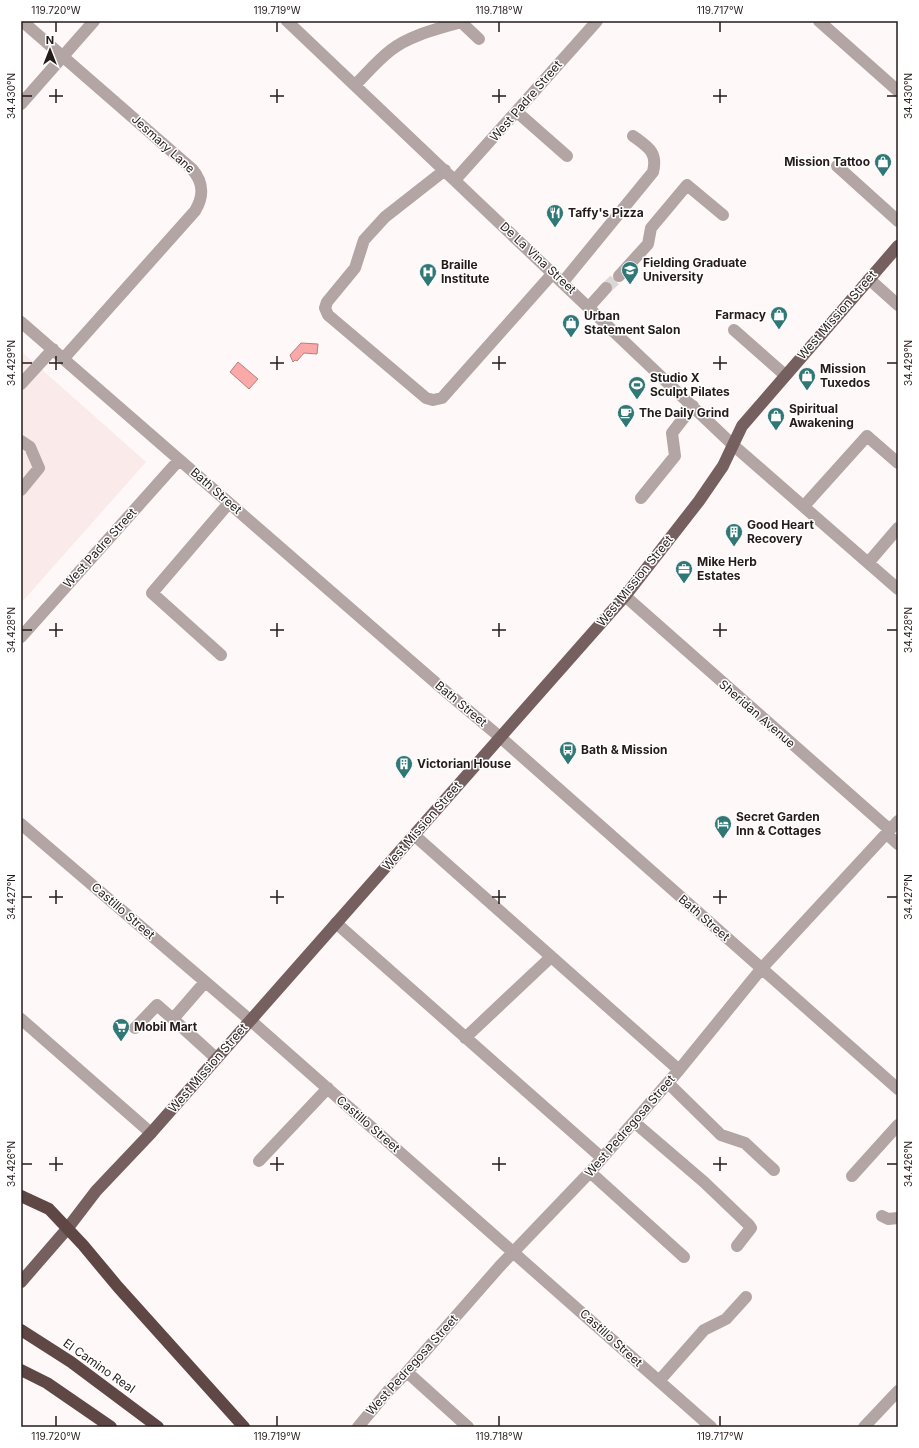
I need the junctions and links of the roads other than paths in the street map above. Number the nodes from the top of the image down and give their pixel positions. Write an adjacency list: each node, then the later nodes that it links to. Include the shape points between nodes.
1 (22, 21): 7 (street, Jesmary Lane)
2 (94, 21): 7 (street)
3 (288, 21): 8 (street, De La Vina Street)
4 (597, 21): 11 (street, West Padre Street)
5 (819, 21): 9 (street)
6 (479, 39): 8 (street, via 461,22 409,40 392,49)
7 (64, 55): 10 (street); 30 (street, Jesmary Lane, via 192,169 200,181 202,194 195,211)
8 (355, 85): 15 (street, De La Vina Street)
9 (898, 91)
10 (21, 104)
11 (517, 112): 13 (street); 16 (street, West Padre Street)
12 (634, 136): 23 (street, via 653,152 653,172)
13 (567, 156)
14 (837, 166): 18 (street)
15 (445, 170): 16 (street, De La Vina Street); 20 (street, via 385,216 364,240 355,268 327,302 325,308 328,315 426,398 433,400 442,398)
16 (455, 180): 20 (street, De La Vina Street)
17 (723, 215): 21 (street, via 687,185 651,228 648,244)
18 (898, 221)
19 (898, 246): 22 (main road, West Mission Street)
20 (553, 273): 23 (street, De La Vina Street)
21 (619, 276)
22 (869, 278): 25 (street); 31 (main road, West Mission Street)
23 (563, 282): 26 (street, De La Vina Street)
24 (606, 288): 26 (street)
25 (898, 305)
26 (589, 307): 33 (street, De La Vina Street)
27 (21, 322): 29 (street, Bath Street)
28 (734, 330): 31 (street)
29 (53, 349): 30 (street, Bath Street); 32 (street)
30 (64, 358): 36 (street, Bath Street)
31 (785, 375): 35 (main road, West Mission Street, via 742,426)
32 (21, 384)
33 (693, 406): 35 (street, De La Vina Street); 39 (street, via 672,433 675,456)
34 (21, 440): 38 (street, via 30,447 39,468)
35 (733, 445): 41 (street, De La Vina Street); 45 (main road, West Mission Street, via 723,466 699,501)
36 (179, 460): 40 (street, Bath Street); 46 (street, West Padre Street)
37 (898, 463): 41 (street, via 867,436)
38 (21, 490)
39 (641, 498)
40 (229, 503): 47 (street, via 152,593); 48 (street, Bath Street)
41 (804, 506): 43 (street, De La Vina Street)
42 (898, 528): 43 (street)
43 (868, 563): 44 (street, De La Vina Street)
44 (898, 589)
45 (625, 596): 48 (main road, West Mission Street); 51 (street, Sheridan Avenue)
46 (21, 636)
47 (221, 655)
48 (500, 737): 52 (main road, West Mission Street); 56 (street, Bath Street)
49 (898, 821): 51 (street, West Pedregosa Street)
50 (21, 824): 57 (street, Castillo Street)
51 (888, 832): 53 (street, Sheridan Avenue); 56 (street, West Pedregosa Street)
52 (414, 835): 54 (main road, West Mission Street); 55 (street)
53 (898, 844)
54 (336, 923): 60 (main road, West Mission Street); 62 (street)
55 (551, 957): 62 (street); 64 (street)
56 (762, 968): 64 (street, West Pedregosa Street); 67 (street, Bath Street)
57 (205, 982): 59 (street); 60 (street, Castillo Street)
58 (21, 1019): 70 (street)
59 (173, 1019): 61 (street, via 157,1005); 63 (street)
60 (250, 1020): 63 (main road, West Mission Street); 66 (street, Castillo Street)
61 (135, 1028)
62 (465, 1038): 71 (street)
63 (216, 1058): 70 (main road, West Mission Street)
64 (679, 1070): 65 (street, West Pedregosa Street)
65 (668, 1083): 68 (street, West Pedregosa Street); 73 (street, via 721,1135 745,1142)
66 (328, 1088): 72 (street); 81 (street, Castillo Street)
67 (898, 1089)
68 (634, 1122): 71 (street, West Pedregosa Street); 80 (street, via 704,1182 749,1225 749,1232)
69 (898, 1125): 75 (street)
70 (151, 1133): 79 (main road, West Mission Street, via 96,1191)
71 (602, 1158): 74 (street, West Pedregosa Street)
72 (259, 1161)
73 (774, 1170)
74 (590, 1172): 81 (street, West Pedregosa Street); 82 (street)
75 (852, 1176)
76 (21, 1196): 79 (highway, via 48,1209)
77 (882, 1216): 78 (street, via 888,1220)
78 (898, 1218)
79 (67, 1229): 83 (main road, West Mission Street); 92 (highway, via 84,1245 96,1262)
80 (737, 1246)
81 (514, 1253): 87 (street, West Pedregosa Street); 88 (street, Castillo Street)
82 (684, 1257)
83 (21, 1282)
84 (746, 1297): 88 (street, via 726,1319 704,1330)
85 (26, 1333): 91 (highway, El Camino Real, via 77,1366)
86 (21, 1370): 90 (highway, via 47,1383)
87 (407, 1372): 93 (street, West Pedregosa Street); 94 (street)
88 (659, 1381): 95 (street, Castillo Street)
89 (898, 1391): 96 (street)
90 (111, 1427)
91 (158, 1427)
92 (244, 1427)
93 (358, 1427)
94 (468, 1427)
95 (711, 1427)
96 (864, 1427)

